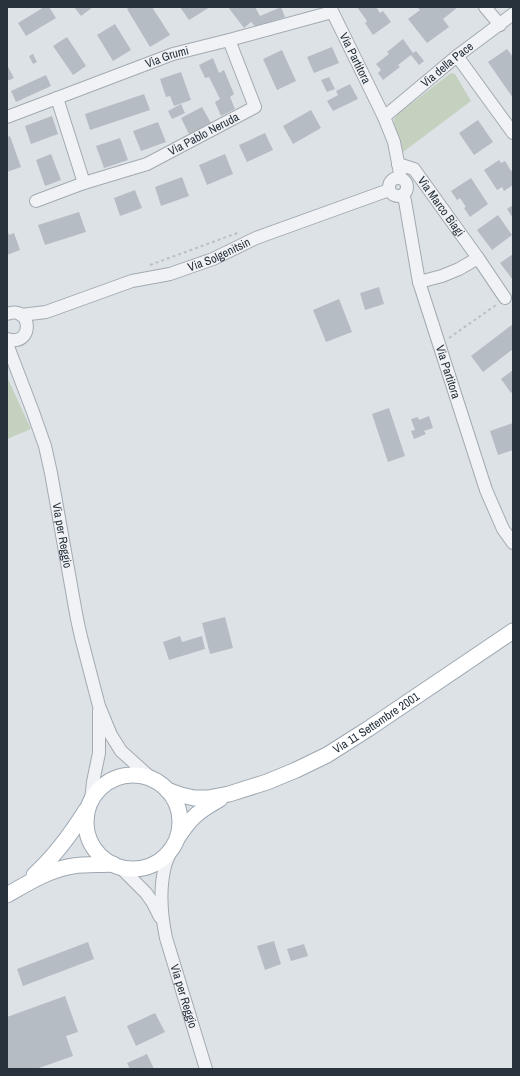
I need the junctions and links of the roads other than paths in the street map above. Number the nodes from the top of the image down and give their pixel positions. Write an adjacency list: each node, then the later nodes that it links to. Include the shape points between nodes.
1 (485, 7): 4 (street)
2 (331, 9): 5 (street, Via Grumi); 9 (street, Via Partitora)
3 (513, 14): 4 (street, Via della Pace)
4 (500, 25): 6 (street, Via della Pace)
5 (229, 40): 7 (street, Via Grumi, via 173,54); 13 (street, Via Pablo Neruda, via 255,107 147,164)
6 (457, 56): 9 (street, Via della Pace); 10 (street)
7 (57, 98): 8 (street, Via Grumi); 13 (street)
8 (7, 117)
9 (384, 117): 11 (street, Via Partitora, via 394,142)
10 (513, 134)
11 (398, 164): 12 (street, Via Partitora); 17 (street, Via Marco Biagi, via 414,169)
12 (398, 178): 14 (street, via 390,182); 15 (street, Via Partitora, via 406,184)
13 (84, 184): 16 (street, Via Pablo Neruda)
14 (389, 190): 15 (street, via 395,196); 20 (street, Via Solgenitsin, via 256,238 213,259 170,274 132,281)
15 (403, 195): 18 (street, Via Partitora)
16 (36, 201)
17 (478, 258): 18 (street, via 442,276); 19 (street, Via Marco Biagi)
18 (419, 282): 26 (street, Via Partitora, via 486,490 503,529)
19 (505, 298)
20 (46, 312): 21 (street, Via Solgenitsin); 22 (street, Via Solgenitsin)
21 (11, 313): 22 (street, via 26,320 27,327)
22 (23, 335): 23 (street, via 12,340); 25 (street, Via per Reggio, via 17,350)
23 (7, 339)
24 (7, 344): 25 (street, Via per Reggio)
25 (16, 367): 28 (street, Via per Reggio, via 40,430 48,460 78,625)
26 (513, 543)
27 (513, 631): 31 (main road, Via 11 Settembre 2001, via 327,755 267,782)
28 (99, 706): 29 (street, Via per Reggio, via 121,751); 32 (street, Via per Reggio, via 99,753)
29 (151, 778): 30 (main road, Via 11 Settembre 2001); 32 (main road, Via 11 Settembre 2001, via 136,775 113,779 100,787)
30 (167, 790): 31 (main road, Via 11 Settembre 2001, via 194,798); 33 (main road, Via 11 Settembre 2001, via 178,810 180,825)
31 (229, 794): 33 (main road, Via 11 Settembre 2001, via 192,817)
32 (89, 804): 34 (main road, via 86,824 90,841 99,855); 35 (main road, Via 11 Settembre 2001, via 53,858)
33 (175, 842): 34 (main road, Via 11 Settembre 2001, via 166,855 156,863 132,869); 37 (street, Via per Reggio, via 161,888)
34 (116, 866): 35 (main road, Via 11 Settembre 2001, via 72,866 52,871); 37 (street, Via per Reggio, via 146,894)
35 (23, 885): 36 (main road, Via 11 Settembre 2001)
36 (7, 895)
37 (163, 924): 38 (street, Via per Reggio)
38 (206, 1069)

